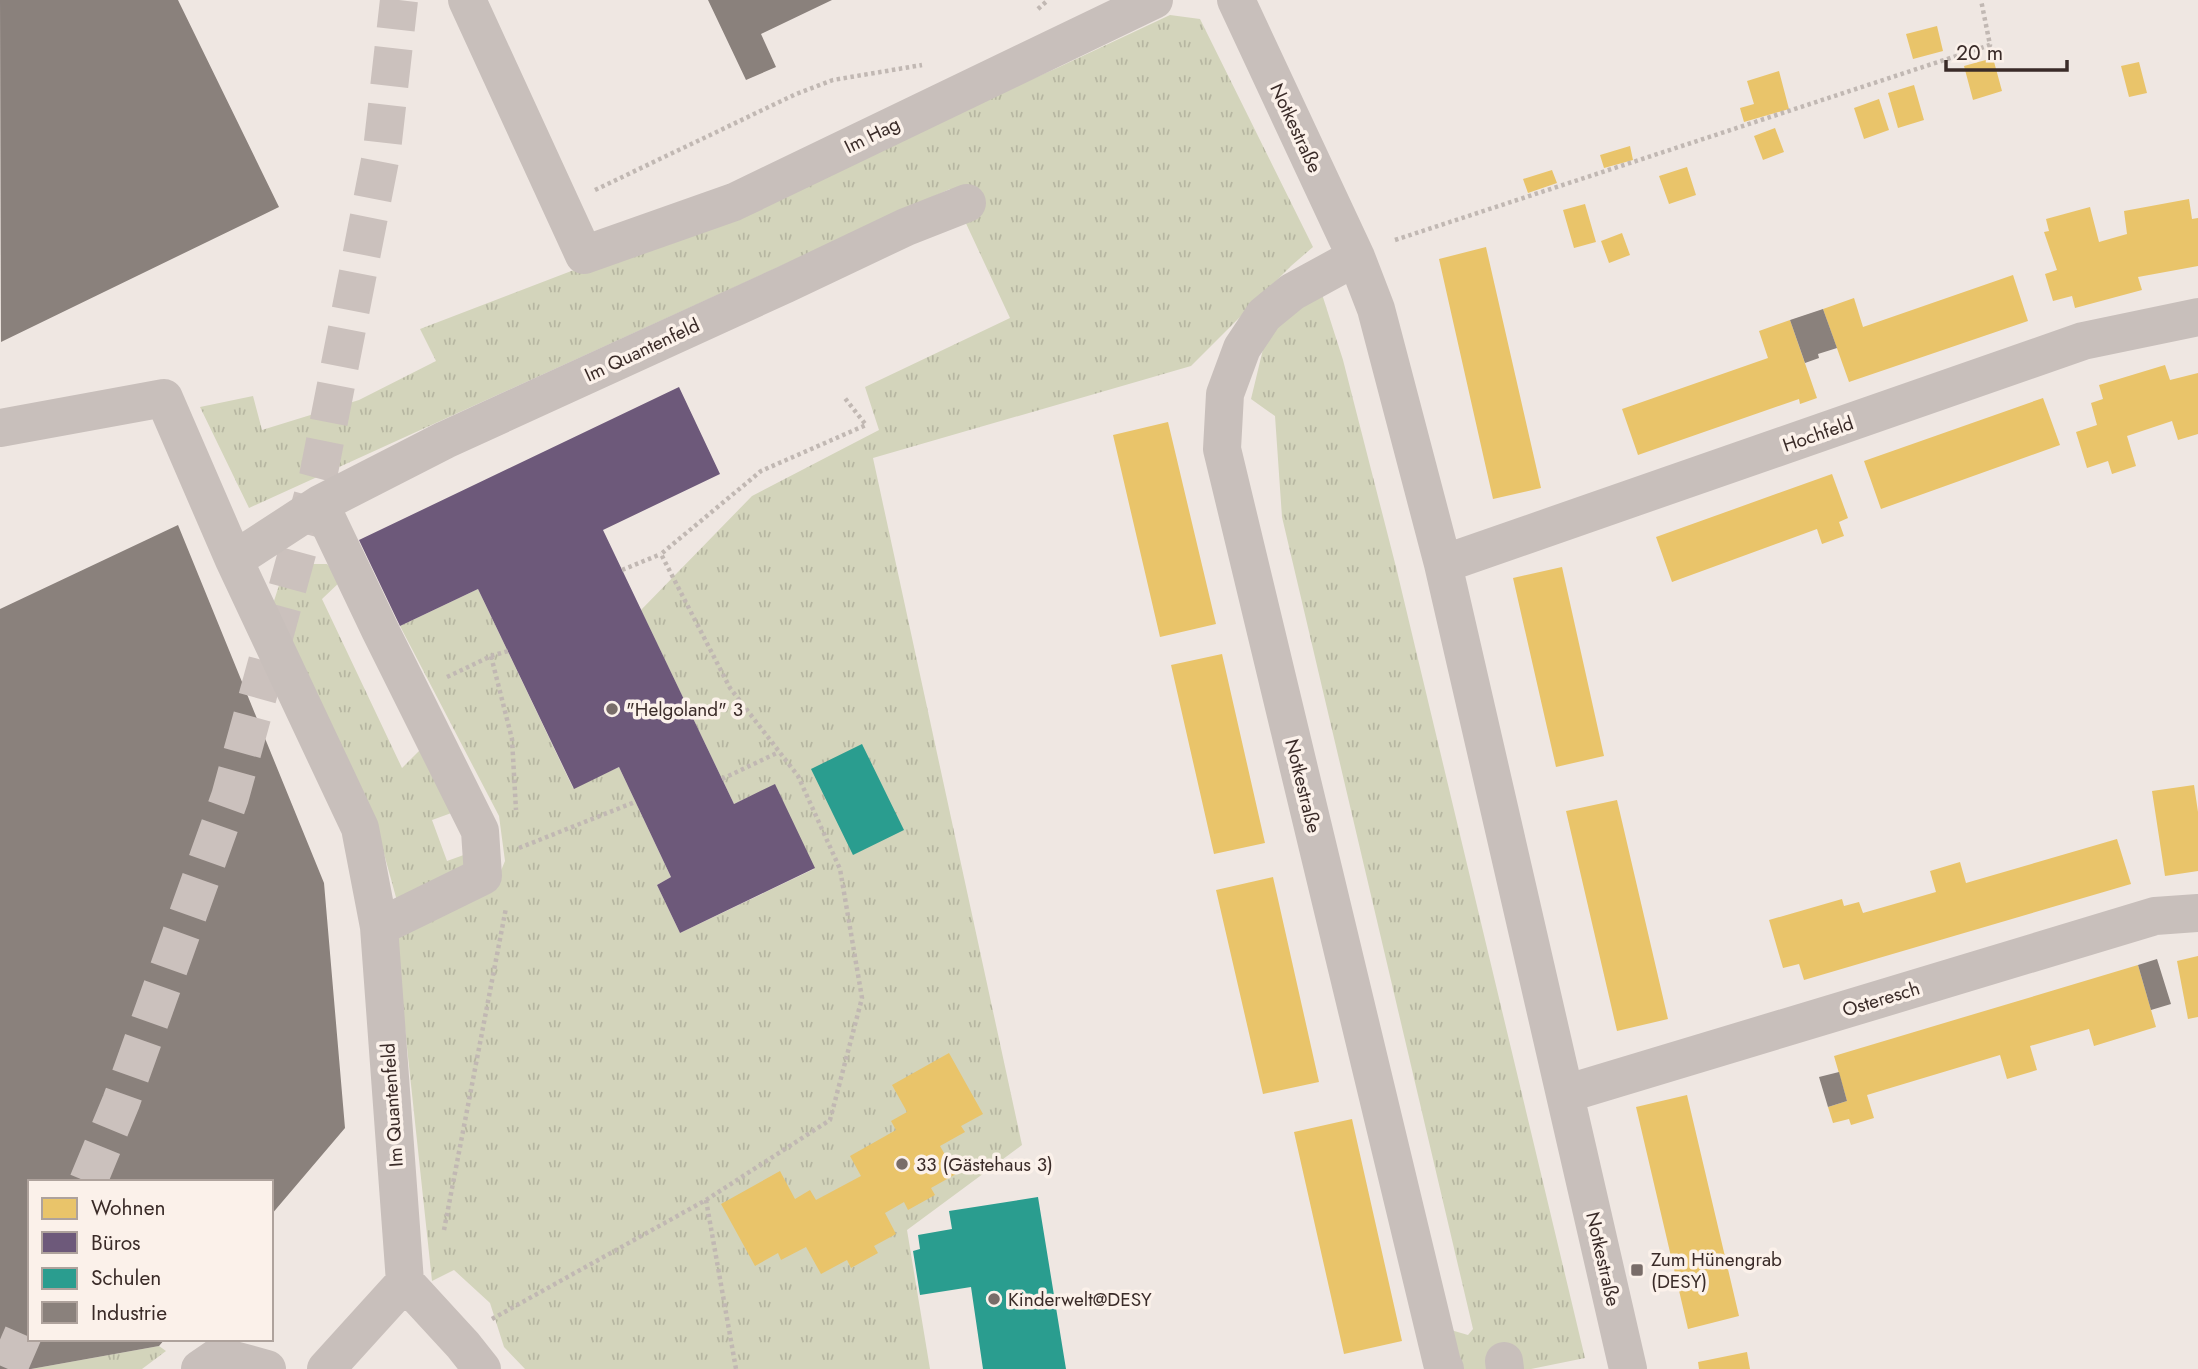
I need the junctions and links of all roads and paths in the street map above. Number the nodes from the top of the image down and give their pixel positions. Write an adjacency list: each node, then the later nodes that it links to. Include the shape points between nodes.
1 (467, 0): 9 (street)
2 (1048, 0): 6 (path)
3 (1154, 0): 9 (street, Im Hag, via 734,202 583,255)
4 (1236, 0): 11 (street, Notkestraße)
5 (1981, 0): 10 (path, via 1990,45)
6 (1032, 16)
7 (925, 65): 9 (path, via 833,80 796,94)
8 (967, 203): 15 (street, Im Quantenfeld, via 445,440)
9 (561, 206)
10 (1395, 240)
11 (1356, 257): 18 (street, Notkestraße, via 1376,309); 41 (street, Notkestraße, via 1292,292 1264,315 1242,348 1225,394 1222,449)
12 (2198, 317): 18 (street, Hochfeld, via 2083,341)
13 (844, 397): 16 (path, via 866,425 761,471)
14 (0, 428): 17 (street, Im Quantenfeld, via 164,398)
15 (320, 505): 17 (street, Im Quantenfeld); 22 (street)
16 (661, 554): 19 (path); 23 (path, via 730,688)
17 (233, 560): 30 (street, Im Quantenfeld, via 360,828)
18 (1443, 564): 31 (street, Notkestraße)
19 (622, 570)
20 (508, 651): 21 (path)
21 (491, 656): 22 (path); 26 (path, via 512,739)
22 (412, 694): 30 (street, via 480,831 483,876)
23 (779, 752): 24 (path); 32 (path, via 798,776 840,869 862,998 830,1119)
24 (722, 779)
25 (635, 802): 27 (path, via 518,848)
26 (516, 821)
27 (517, 835)
28 (507, 902): 33 (path)
29 (2198, 913): 31 (street, Osteresch, via 2155,916)
30 (379, 927): 34 (street, Im Quantenfeld)
31 (1565, 1094): 37 (street, Notkestraße)
32 (706, 1200): 35 (path, via 493,1317); 40 (path)
33 (442, 1239)
34 (405, 1282): 35 (street); 39 (street)
35 (473, 1357)
36 (210, 1362): 38 (street)
37 (1623, 1368)
38 (267, 1369)
39 (326, 1369)
40 (736, 1369)
41 (1445, 1369)

